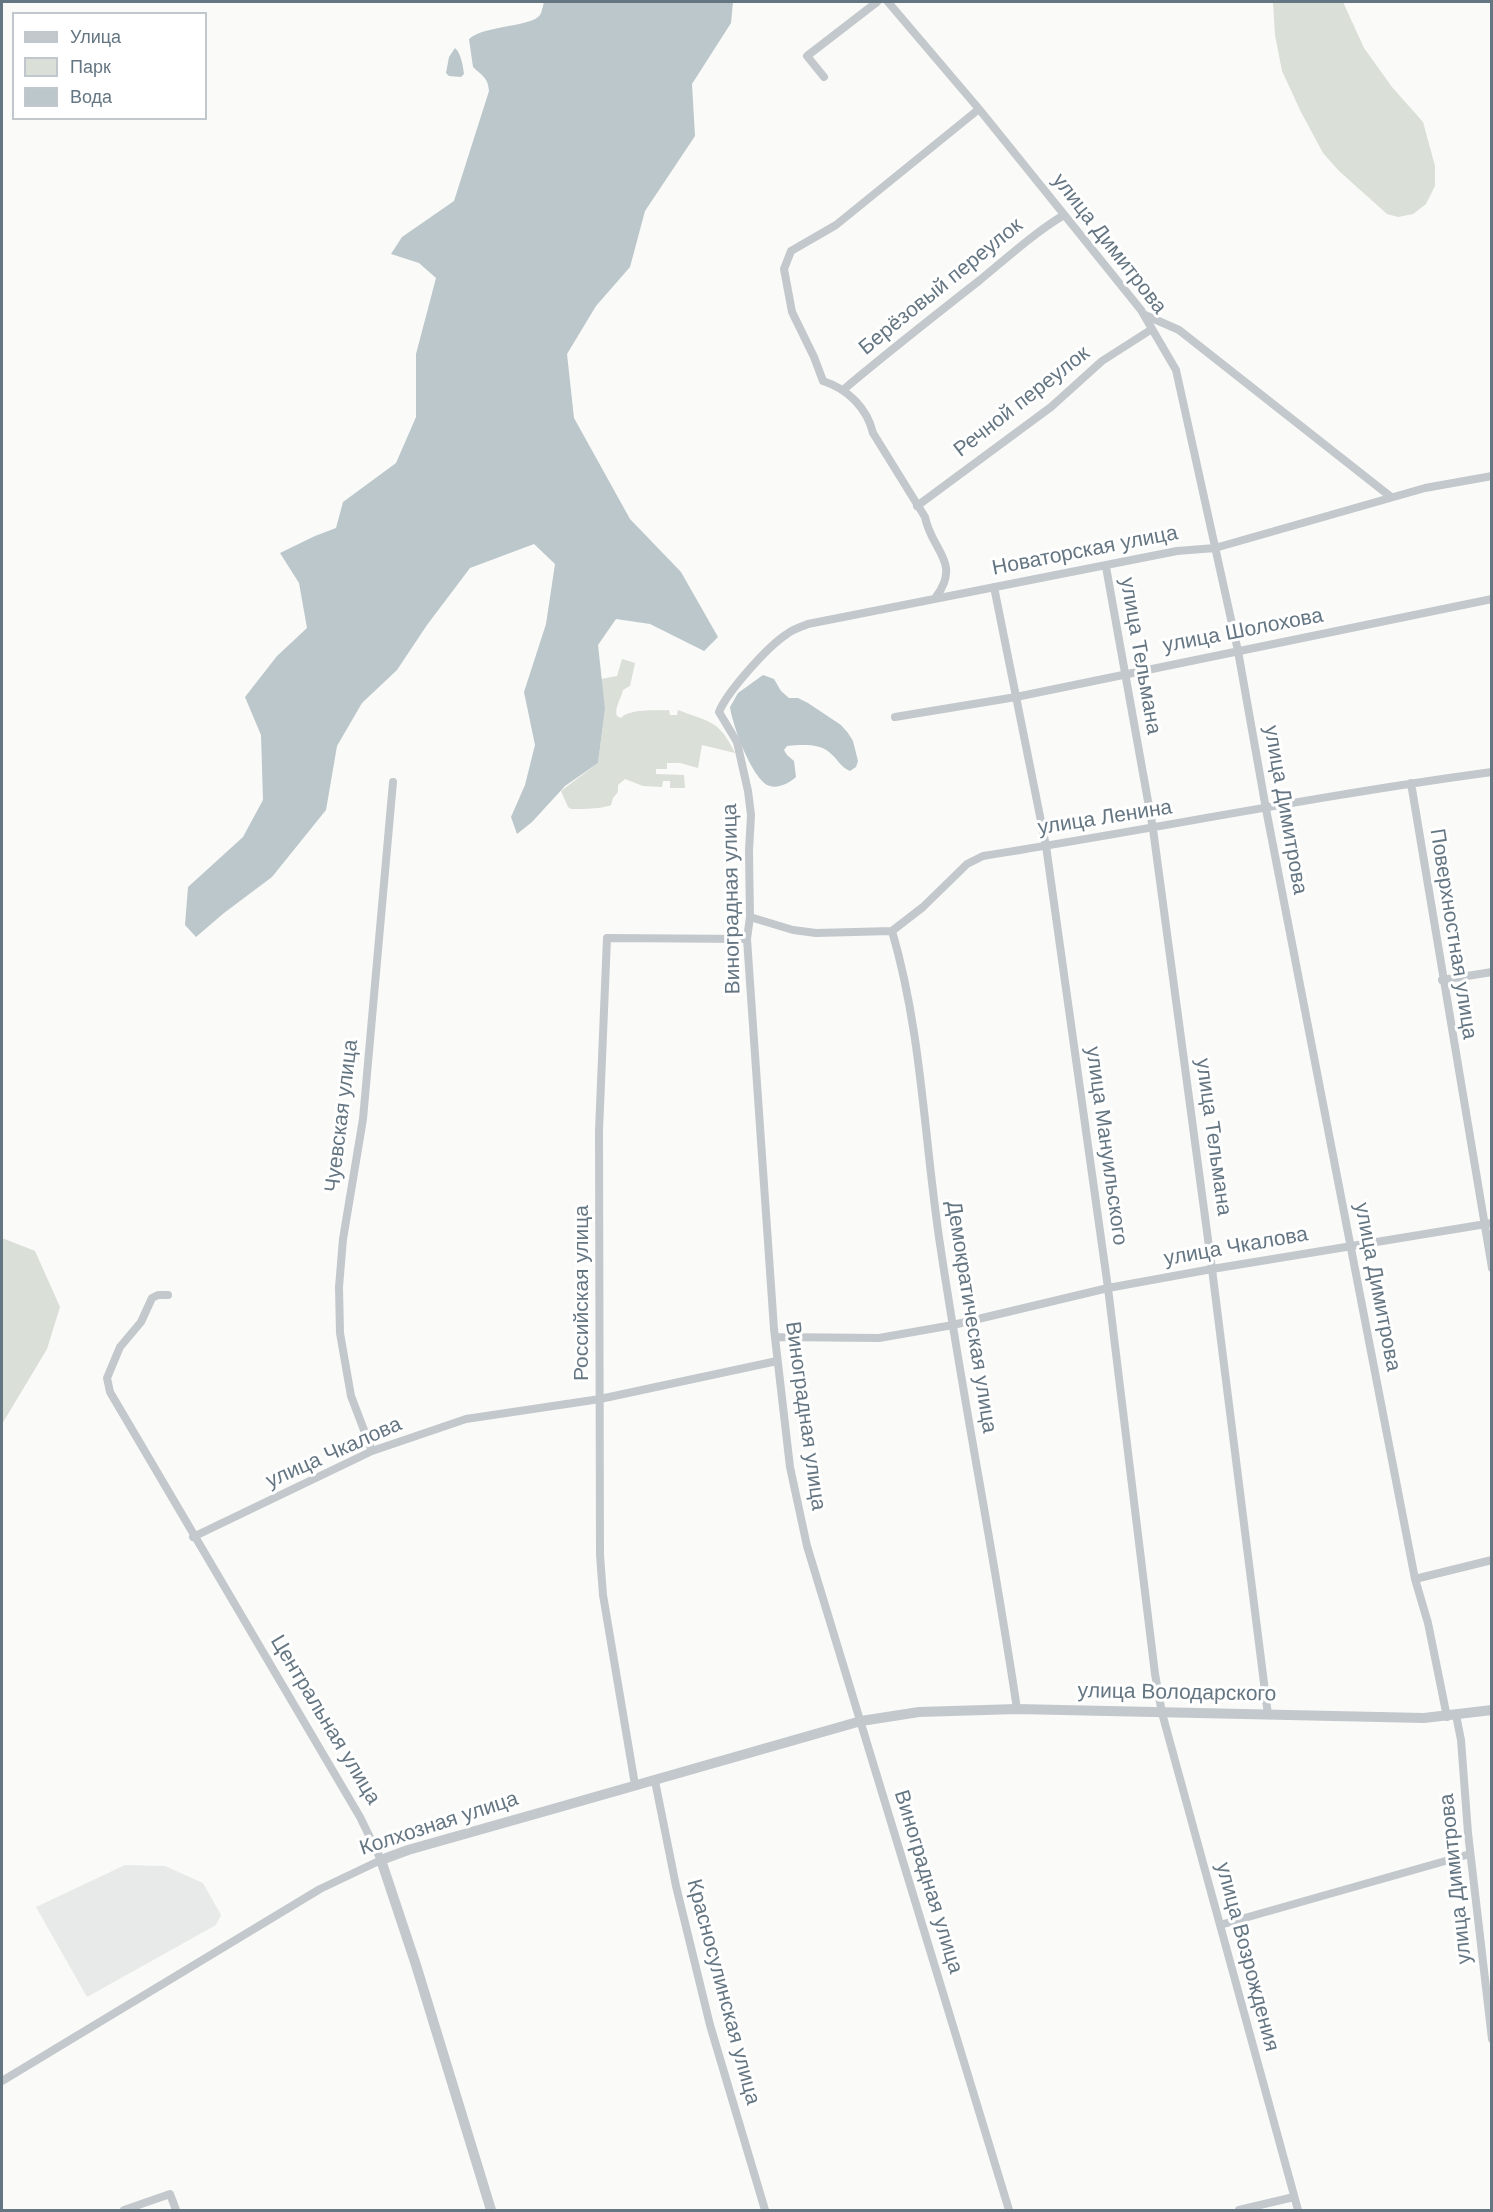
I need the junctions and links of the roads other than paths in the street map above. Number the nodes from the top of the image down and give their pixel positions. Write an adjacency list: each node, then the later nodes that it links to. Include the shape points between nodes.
1 (877, 2): 3 (street, via 807,56)
2 (888, 2): 4 (street, улица Димитрова)
3 (824, 77)
4 (979, 109): 5 (street, улица Димитрова); 8 (street, via 837,225 791,251 784,269 792,312 823,381)
5 (1064, 215): 6 (street, улица Димитрова); 8 (street, Берёзовый переулок, via 1042,228)
6 (1144, 315): 7 (street, улица Димитрова); 10 (street, via 1179,330)
7 (1152, 329): 11 (street, Речной переулок, via 1102,361 1051,406); 12 (street, улица Димитрова, via 1176,370)
8 (843, 390): 11 (street, via 869,418 873,433)
9 (1491, 476): 10 (street, Новаторская улица)
10 (1391, 497): 12 (street, Новаторская улица)
11 (917, 506): 15 (street, via 944,558 946,583)
12 (1215, 548): 13 (street, Новаторская улица, via 1177,551); 17 (street, улица Димитрова)
13 (1106, 567): 14 (street, Новаторская улица); 18 (street, улица Тельмана)
14 (994, 587): 15 (street, Новаторская улица); 19 (street, улица Мануильского)
15 (936, 597): 20 (street, Новаторская улица, via 808,624 787,633 723,701)
16 (1491, 599): 17 (street, улица Шолохова)
17 (1238, 651): 18 (street, улица Шолохова); 25 (street, улица Димитрова)
18 (1125, 673): 19 (street, улица Шолохова); 26 (street, улица Тельмана)
19 (1016, 697): 21 (street, улица Шолохова); 27 (street, улица Мануильского)
20 (719, 712): 28 (street, Виноградная улица, via 736,742 748,791)
21 (896, 717)
22 (1491, 772): 24 (street, улица Ленина)
23 (393, 782): 43 (street, Чуевская улица, via 363,1119 339,1287 340,1333 351,1396)
24 (1411, 783): 25 (street, улица Ленина); 32 (street, Поверхностная улица)
25 (1266, 809): 26 (street, улица Ленина); 34 (street, улица Димитрова)
26 (1153, 829): 27 (street, улица Ленина); 36 (street, улица Тельмана)
27 (1046, 846): 29 (street, улица Ленина, via 983,856 967,864 923,907); 37 (street, улица Мануильского)
28 (750, 917): 29 (street, via 816,933); 30 (street, Виноградная улица)
29 (892, 930): 39 (street, Демократическая улица, via 905,974 917,1045 928,1156)
30 (747, 939): 40 (street, Виноградная улица); 42 (street, Российская улица, via 607,938 599,1131)
31 (1491, 972): 32 (street)
32 (1442, 980): 33 (street, Поверхностная улица)
33 (1487, 1224): 34 (street, улица Чкалова); 35 (street, Поверхностная улица)
34 (1351, 1245): 36 (street, улица Чкалова); 46 (street, улица Димитрова)
35 (1491, 1268)
36 (1212, 1269): 37 (street, улица Чкалова); 50 (street, улица Тельмана)
37 (1108, 1288): 39 (street, улица Чкалова); 49 (street, улица Мануильского)
38 (168, 1295): 44 (street, Центральная улица, via 152,1298 141,1322 120,1347 108,1372 107,1384)
39 (953, 1325): 40 (street, улица Чкалова, via 879,1338); 47 (street, Демократическая улица)
40 (775, 1337): 41 (street, Виноградная улица)
41 (777, 1361): 42 (street, улица Чкалова); 52 (street, Виноградная улица, via 790,1467 807,1546)
42 (600, 1399): 43 (street, улица Чкалова, via 466,1419); 54 (street, Российская улица, via 603,1595)
43 (372, 1451): 44 (street, улица Чкалова)
44 (193, 1537): 56 (street, Центральная улица, via 360,1817)
45 (1491, 1560): 46 (street)
46 (1415, 1579): 51 (street, улица Димитрова)
47 (1017, 1709): 49 (street, улица Володарского); 52 (street, улица Володарского, via 919,1712)
48 (1491, 1710): 51 (street, улица Володарского)
49 (1162, 1713): 50 (street, улица Володарского); 57 (street, улица Возрождения)
50 (1268, 1715): 51 (street, улица Володарского)
51 (1451, 1716): 55 (street, улица Димитрова, via 1461,1740)
52 (861, 1721): 53 (street, Колхозная улица); 65 (street, Виноградная улица)
53 (655, 1781): 54 (street, Колхозная улица); 64 (street, Красносулинская улица, via 710,2025)
54 (635, 1785): 56 (street, Колхозная улица)
55 (1470, 1854): 57 (street); 58 (street, улица Димитрова)
56 (381, 1860): 59 (street, Колхозная улица, via 320,1889); 63 (street, Центральная улица)
57 (1220, 1925): 60 (street, улица Возрождения)
58 (1491, 2039)
59 (2, 2081)
60 (1294, 2197): 66 (street); 67 (street, улица Возрождения)
61 (124, 2211): 62 (street, via 170,2194)
62 (176, 2211)
63 (491, 2211)
64 (765, 2211)
65 (1009, 2211)
66 (1239, 2211)
67 (1298, 2211)

